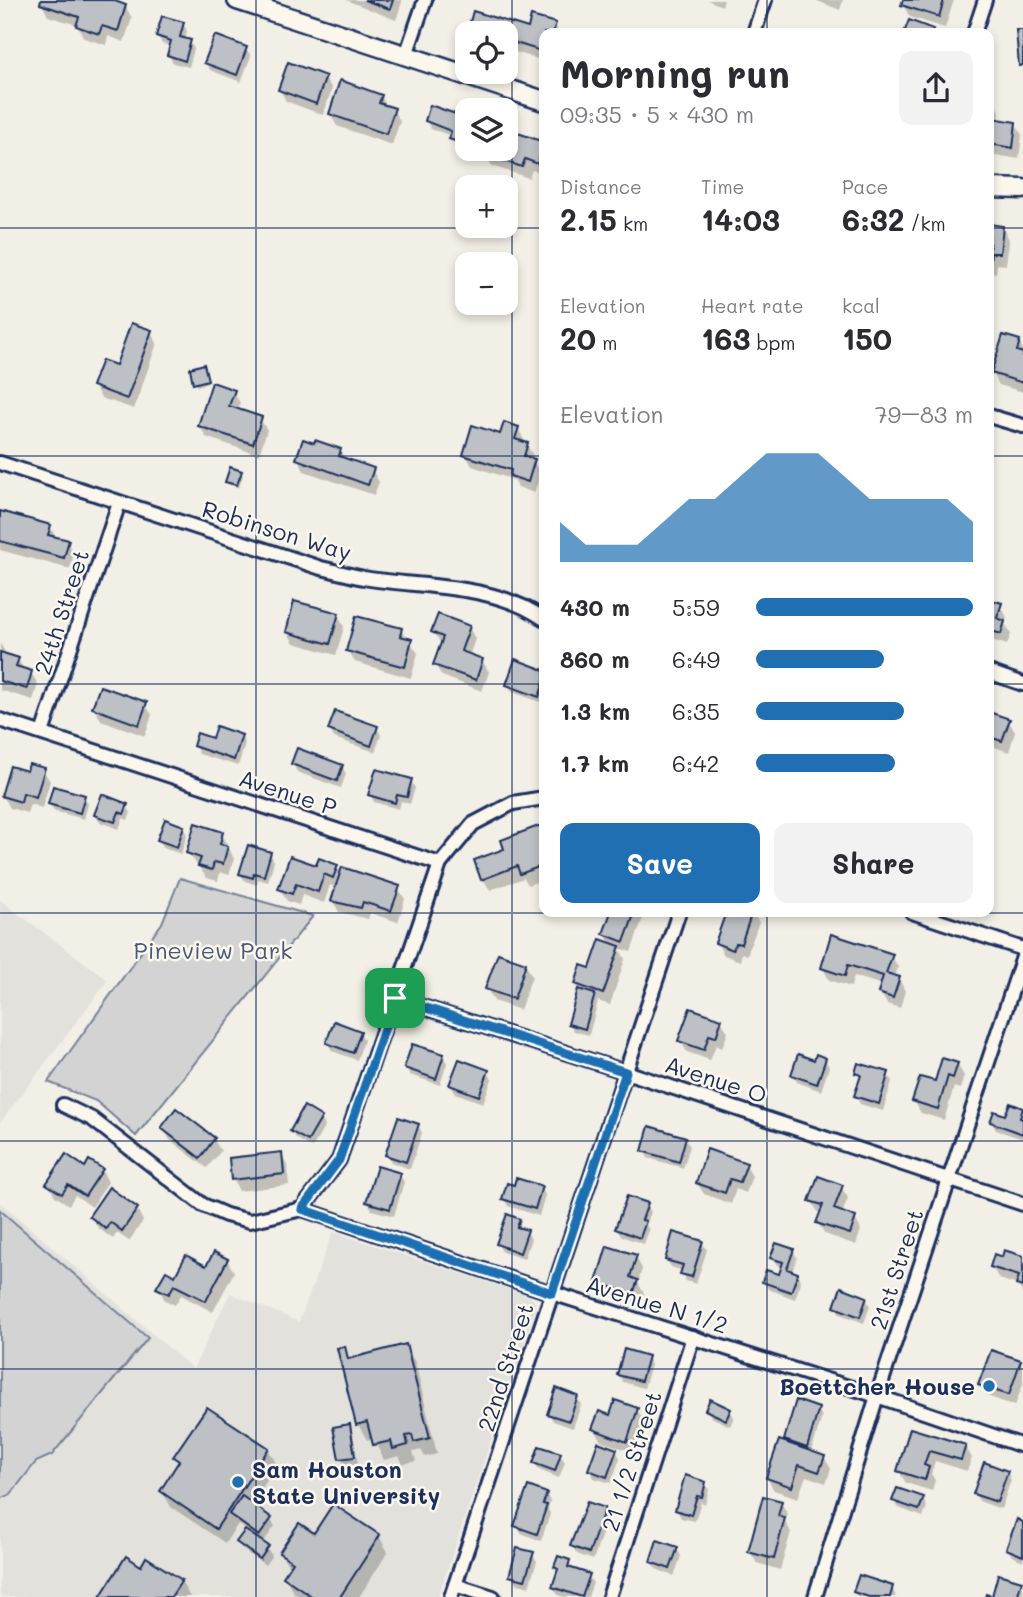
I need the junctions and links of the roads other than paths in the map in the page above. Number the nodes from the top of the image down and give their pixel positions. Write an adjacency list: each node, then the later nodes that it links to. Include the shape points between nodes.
1 (237, 0): 7 (street)
2 (425, 0): 7 (street)
3 (765, 0): 5 (street)
4 (988, 1): 6 (street)
5 (756, 28)
6 (976, 28)
7 (406, 55): 8 (street)
8 (539, 99)
9 (994, 188): 10 (street)
10 (1023, 189)
11 (994, 417): 12 (street)
12 (1023, 426)
13 (0, 464): 14 (street, Robinson Way)
14 (119, 503): 15 (street, Robinson Way, via 321,568 479,593); 19 (street, 24th Street)
15 (539, 616)
16 (994, 674): 17 (street)
17 (1023, 684)
18 (0, 720): 19 (street, Avenue P)
19 (42, 733): 21 (street, Avenue P)
20 (539, 799): 21 (street, via 513,803 473,824)
21 (439, 864): 26 (street)
22 (677, 917): 27 (street, 22nd Street)
23 (927, 917): 24 (street)
24 (1023, 949)
25 (1023, 957): 29 (street, 21st Street)
26 (395, 998): 27 (street, Avenue O); 31 (street, via 339,1160)
27 (626, 1072): 29 (street, Avenue O); 32 (street, 22nd Street)
28 (63, 1105): 31 (street, via 92,1119 203,1205 226,1216 250,1221)
29 (948, 1179): 30 (street, Avenue O); 34 (street, 21st Street)
30 (1023, 1204)
31 (302, 1209): 32 (street, Avenue N 1/2)
32 (552, 1293): 33 (street, Avenue N 1/2); 36 (street, 22nd Street)
33 (693, 1337): 34 (street, Avenue N 1/2); 38 (street, 21 1/2 Street)
34 (877, 1395): 35 (street, Avenue N 1/2); 39 (street, 21st Street)
35 (1023, 1446)
36 (453, 1591): 37 (street)
37 (493, 1597)
38 (609, 1597)
39 (815, 1597)

